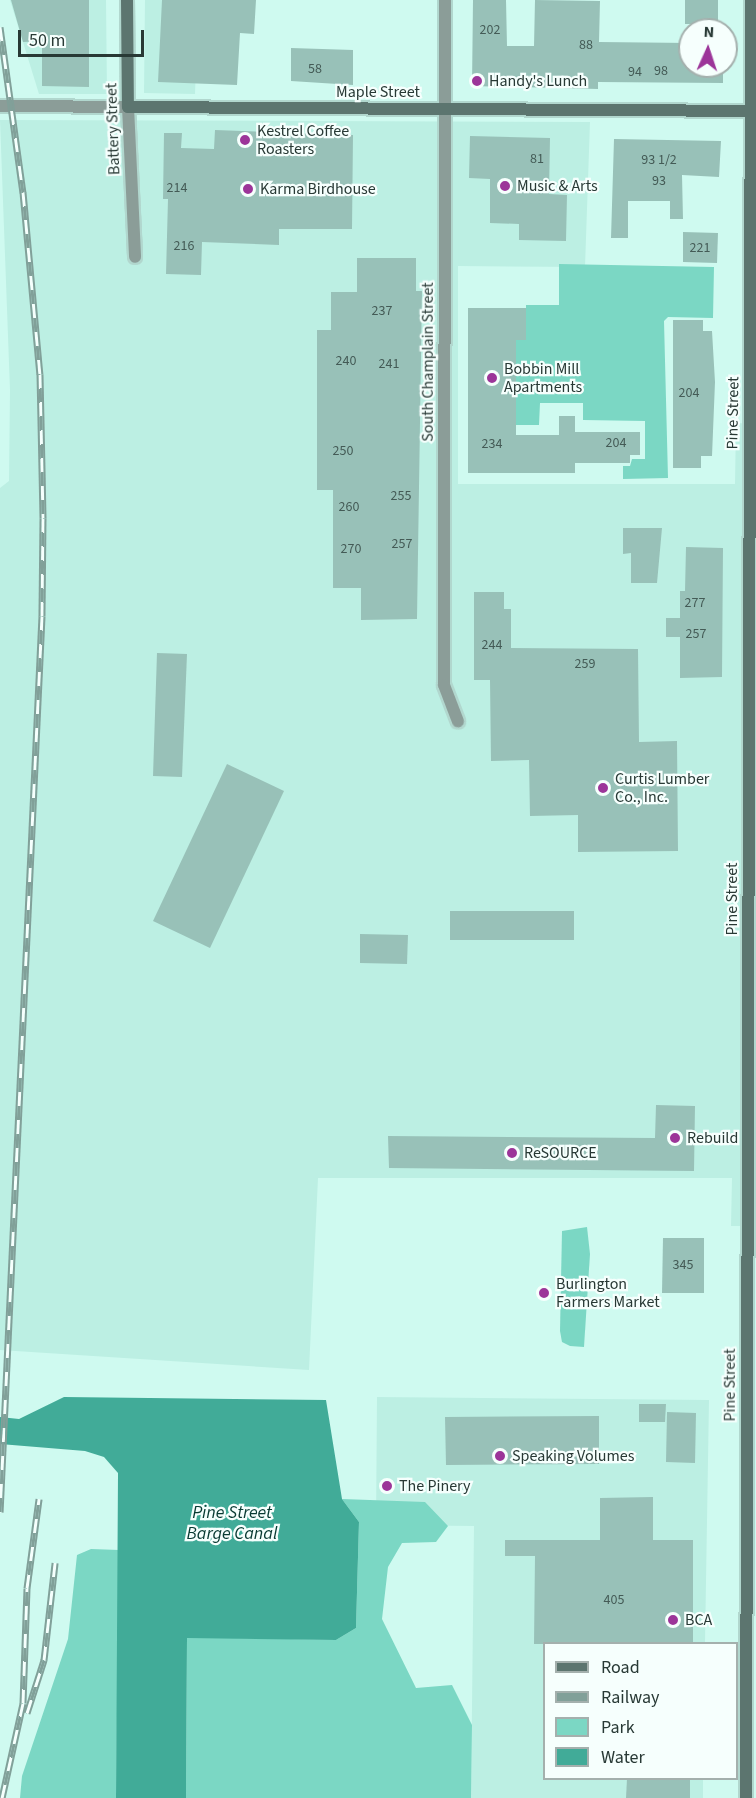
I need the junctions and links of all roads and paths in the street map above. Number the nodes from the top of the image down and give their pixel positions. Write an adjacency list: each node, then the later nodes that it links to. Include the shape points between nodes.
1 (127, 0): 5 (main road, Battery Street)
2 (445, 0): 6 (street, South Champlain Street)
3 (751, 0): 7 (main road, Pine Street)
4 (0, 106): 5 (street, Maple Street)
5 (128, 107): 6 (main road, Maple Street); 8 (street, Battery Street)
6 (445, 109): 7 (main road, Maple Street); 9 (street, South Champlain Street, via 444,685)
7 (754, 111): 10 (main road, Pine Street)
8 (135, 257)
9 (458, 721)
10 (752, 834): 11 (main road, Pine Street)
11 (751, 1240): 12 (main road, Pine Street)
12 (751, 1404): 13 (main road, Pine Street)
13 (746, 1798)

